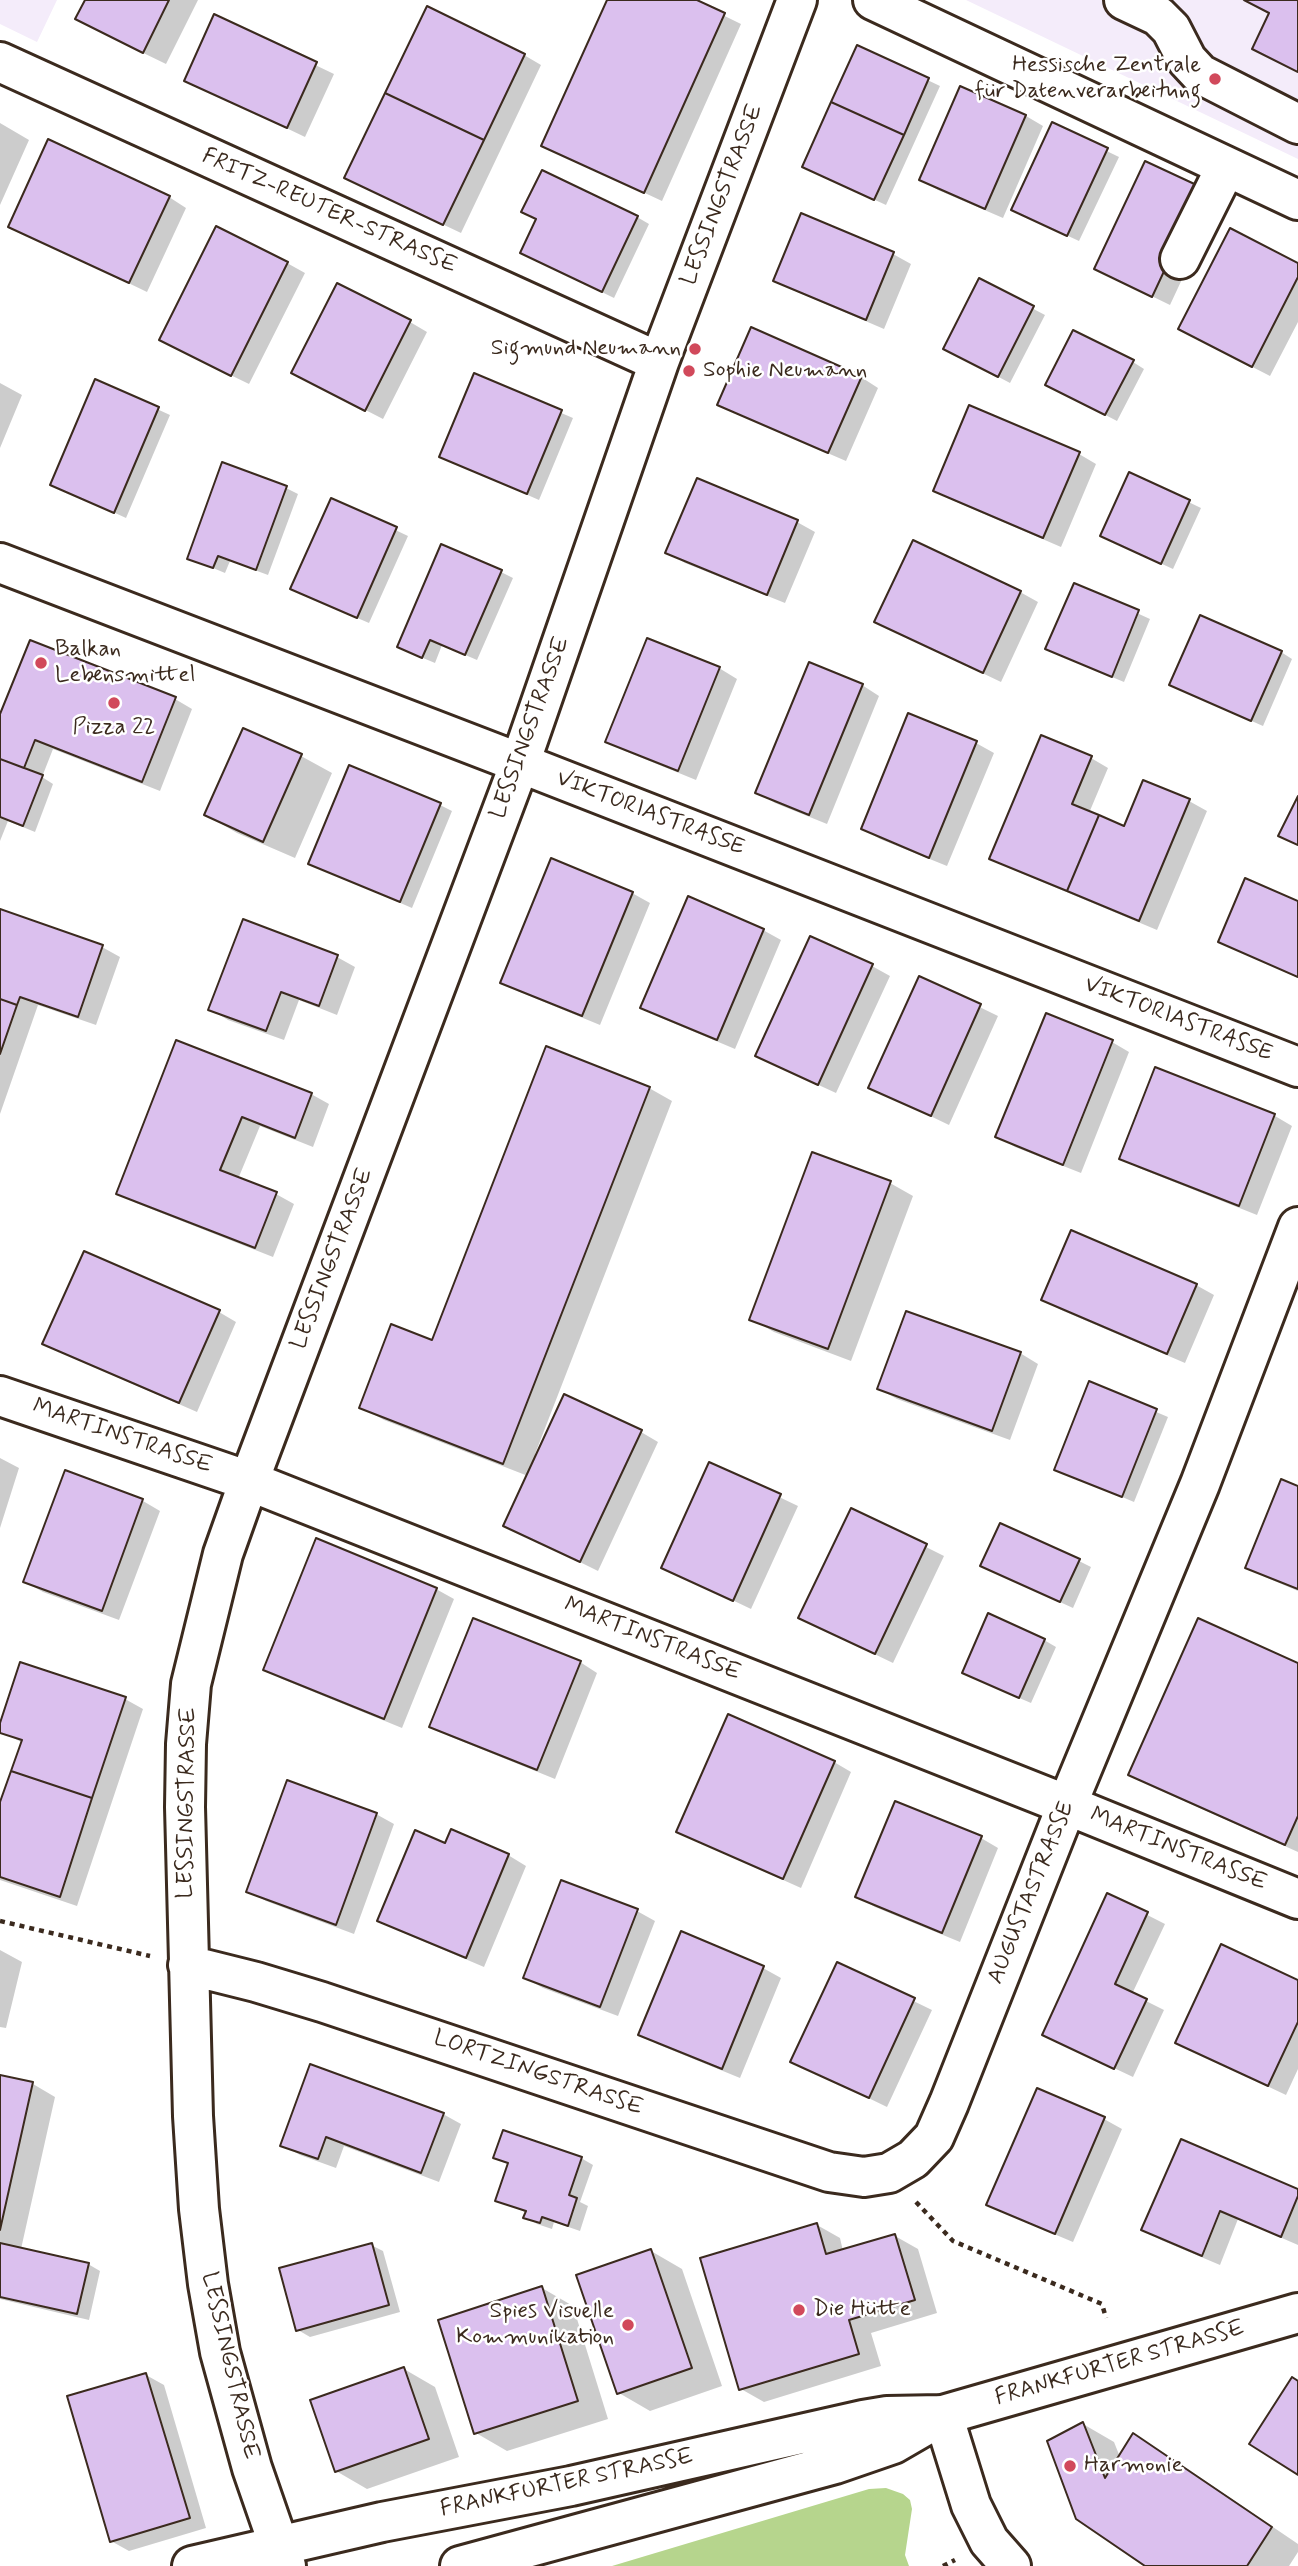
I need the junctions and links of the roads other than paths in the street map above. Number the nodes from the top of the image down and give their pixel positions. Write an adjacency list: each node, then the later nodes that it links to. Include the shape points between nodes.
1 (797, 0): 9 (street, LESSINGSTRASSE)
2 (1124, 0): 5 (street, via 1158,16 1200,74)
3 (890, 3): 6 (street)
4 (0, 62): 9 (street, FRITZ-REUTER-STRASSE)
5 (1298, 124)
6 (1226, 167): 7 (street); 8 (street)
7 (1298, 201)
8 (1180, 259)
9 (659, 362): 11 (street, LESSINGSTRASSE)
10 (0, 563): 11 (street, VIKTORIASTRASSE)
11 (520, 763): 12 (street, VIKTORIASTRASSE); 15 (street, LESSINGSTRASSE)
12 (1298, 1068)
13 (1298, 1227): 16 (street, AUGUSTASTRASSE, via 1200,1483)
14 (0, 1396): 15 (street, MARTINSTRASSE)
15 (249, 1480): 16 (street, MARTINSTRASSE); 18 (street, LESSINGSTRASSE, via 223,1554 191,1684 185,1807)
16 (1067, 1805): 17 (street, MARTINSTRASSE); 19 (street, AUGUSTASTRASSE, via 934,2137 913,2159)
17 (1298, 1899)
18 (188, 1965): 19 (street, LORTZINGSTRASSE, via 322,2002 829,2172 864,2177); 22 (street, LESSINGSTRASSE, via 193,2116 208,2284 220,2352 251,2468)
19 (889, 2173)
20 (1298, 2313): 21 (street, FRANKFURTER STRASSE)
21 (943, 2415): 22 (street, FRANKFURTER STRASSE, via 863,2420 571,2486 382,2522); 24 (street, FRANKFURTER STRASSE, via 874,2452); 25 (street, via 971,2505 989,2541)
22 (283, 2556): 23 (street, FRANKFURTER STRASSE)
23 (192, 2566)
24 (460, 2566)
25 (1011, 2566)

